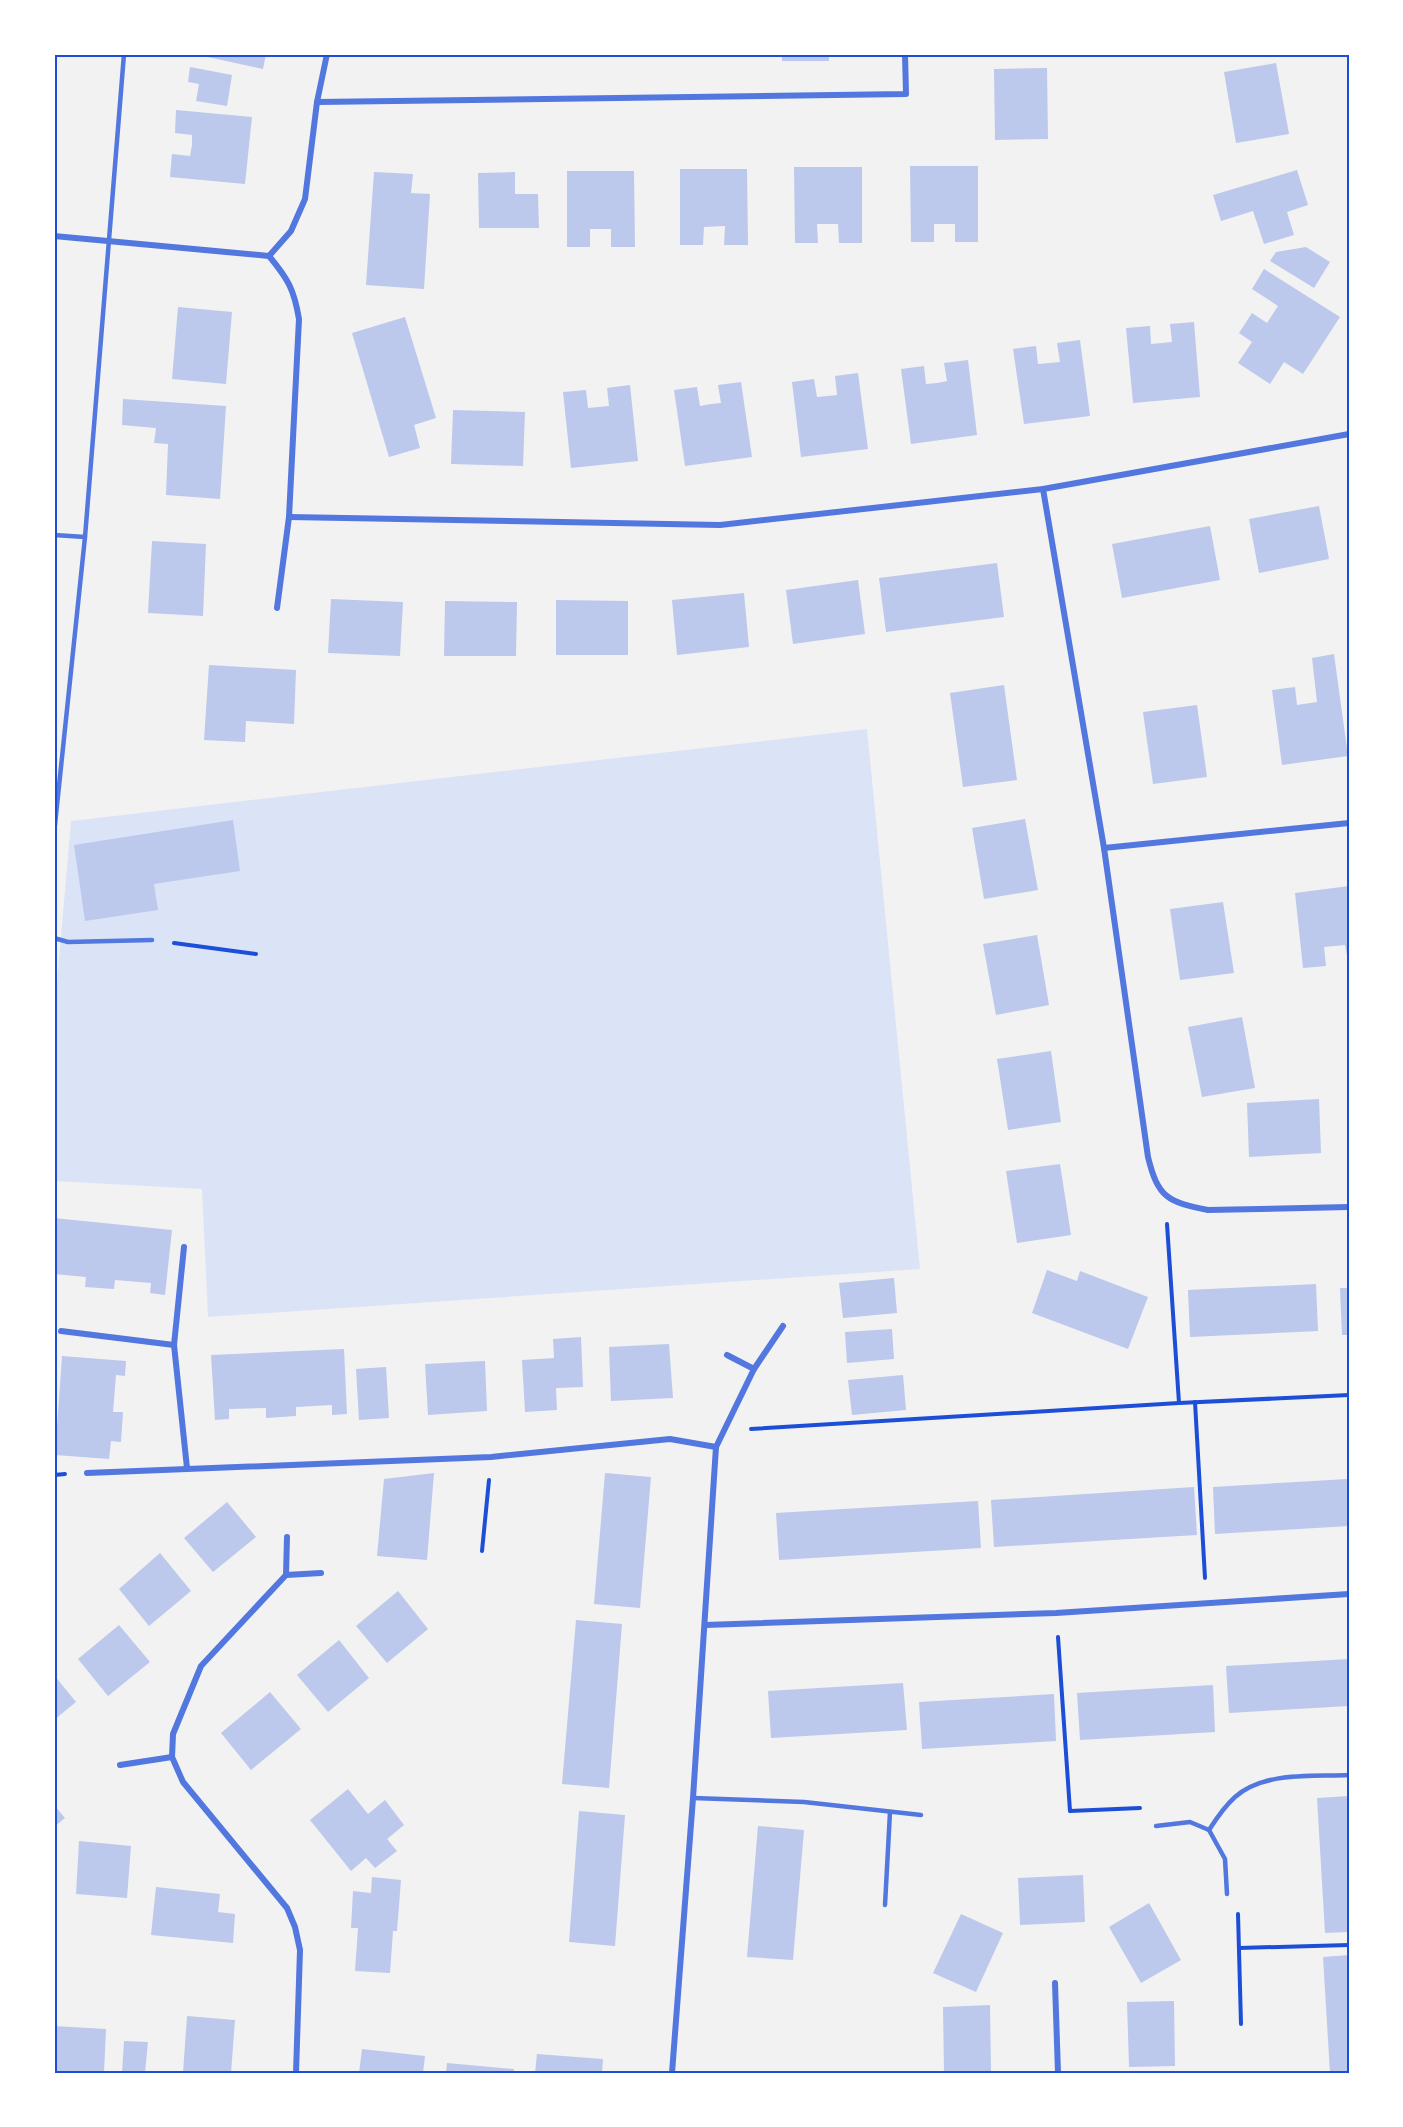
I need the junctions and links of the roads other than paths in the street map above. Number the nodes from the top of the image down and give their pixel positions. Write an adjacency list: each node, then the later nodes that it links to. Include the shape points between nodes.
1 (124, 54): 6 (lane)
2 (327, 54): 4 (street)
3 (905, 54): 4 (street, via 906,94)
4 (318, 102): 7 (street, via 305,200 291,231)
5 (54, 236): 6 (street)
6 (108, 240): 7 (street); 12 (lane)
7 (269, 256): 10 (street, via 295,294 299,319)
8 (1349, 434): 9 (street)
9 (1043, 489): 10 (street, via 720,525); 16 (street)
10 (289, 517): 13 (street)
11 (54, 535): 12 (lane)
12 (85, 537): 15 (lane)
13 (277, 608)
14 (1349, 823): 16 (street)
15 (54, 834)
16 (1104, 848): 19 (street, via 1148,1157 1153,1177 1165,1196 1208,1210)
17 (54, 938): 18 (lane, via 68,942)
18 (152, 940)
19 (1349, 1207)
20 (184, 1247): 23 (street)
21 (783, 1326): 25 (street)
22 (61, 1331): 23 (street)
23 (174, 1345): 27 (street)
24 (727, 1355): 25 (street)
25 (754, 1369): 26 (street)
26 (716, 1447): 27 (street, via 670,1439 491,1457); 33 (street)
27 (187, 1468): 28 (street)
28 (87, 1473)
29 (287, 1537): 31 (street)
30 (321, 1573): 31 (street)
31 (286, 1575): 34 (street, via 201,1666 173,1734)
32 (1349, 1594): 33 (street, via 1056,1613)
33 (705, 1625): 37 (street)
34 (172, 1757): 35 (street); 45 (street, via 183,1782 287,1908 295,1927 300,1950)
35 (120, 1765)
36 (1349, 1775): 41 (lane, via 1280,1778 1257,1784 1236,1796)
37 (693, 1798): 38 (lane, via 804,1802); 46 (street)
38 (890, 1812): 39 (lane); 43 (lane)
39 (921, 1815)
40 (1156, 1826): 41 (lane, via 1190,1822)
41 (1209, 1830): 42 (lane, via 1225,1858)
42 (1227, 1894)
43 (885, 1905)
44 (1055, 1983): 47 (street)
45 (296, 2073)
46 (672, 2073)
47 (1058, 2073)

